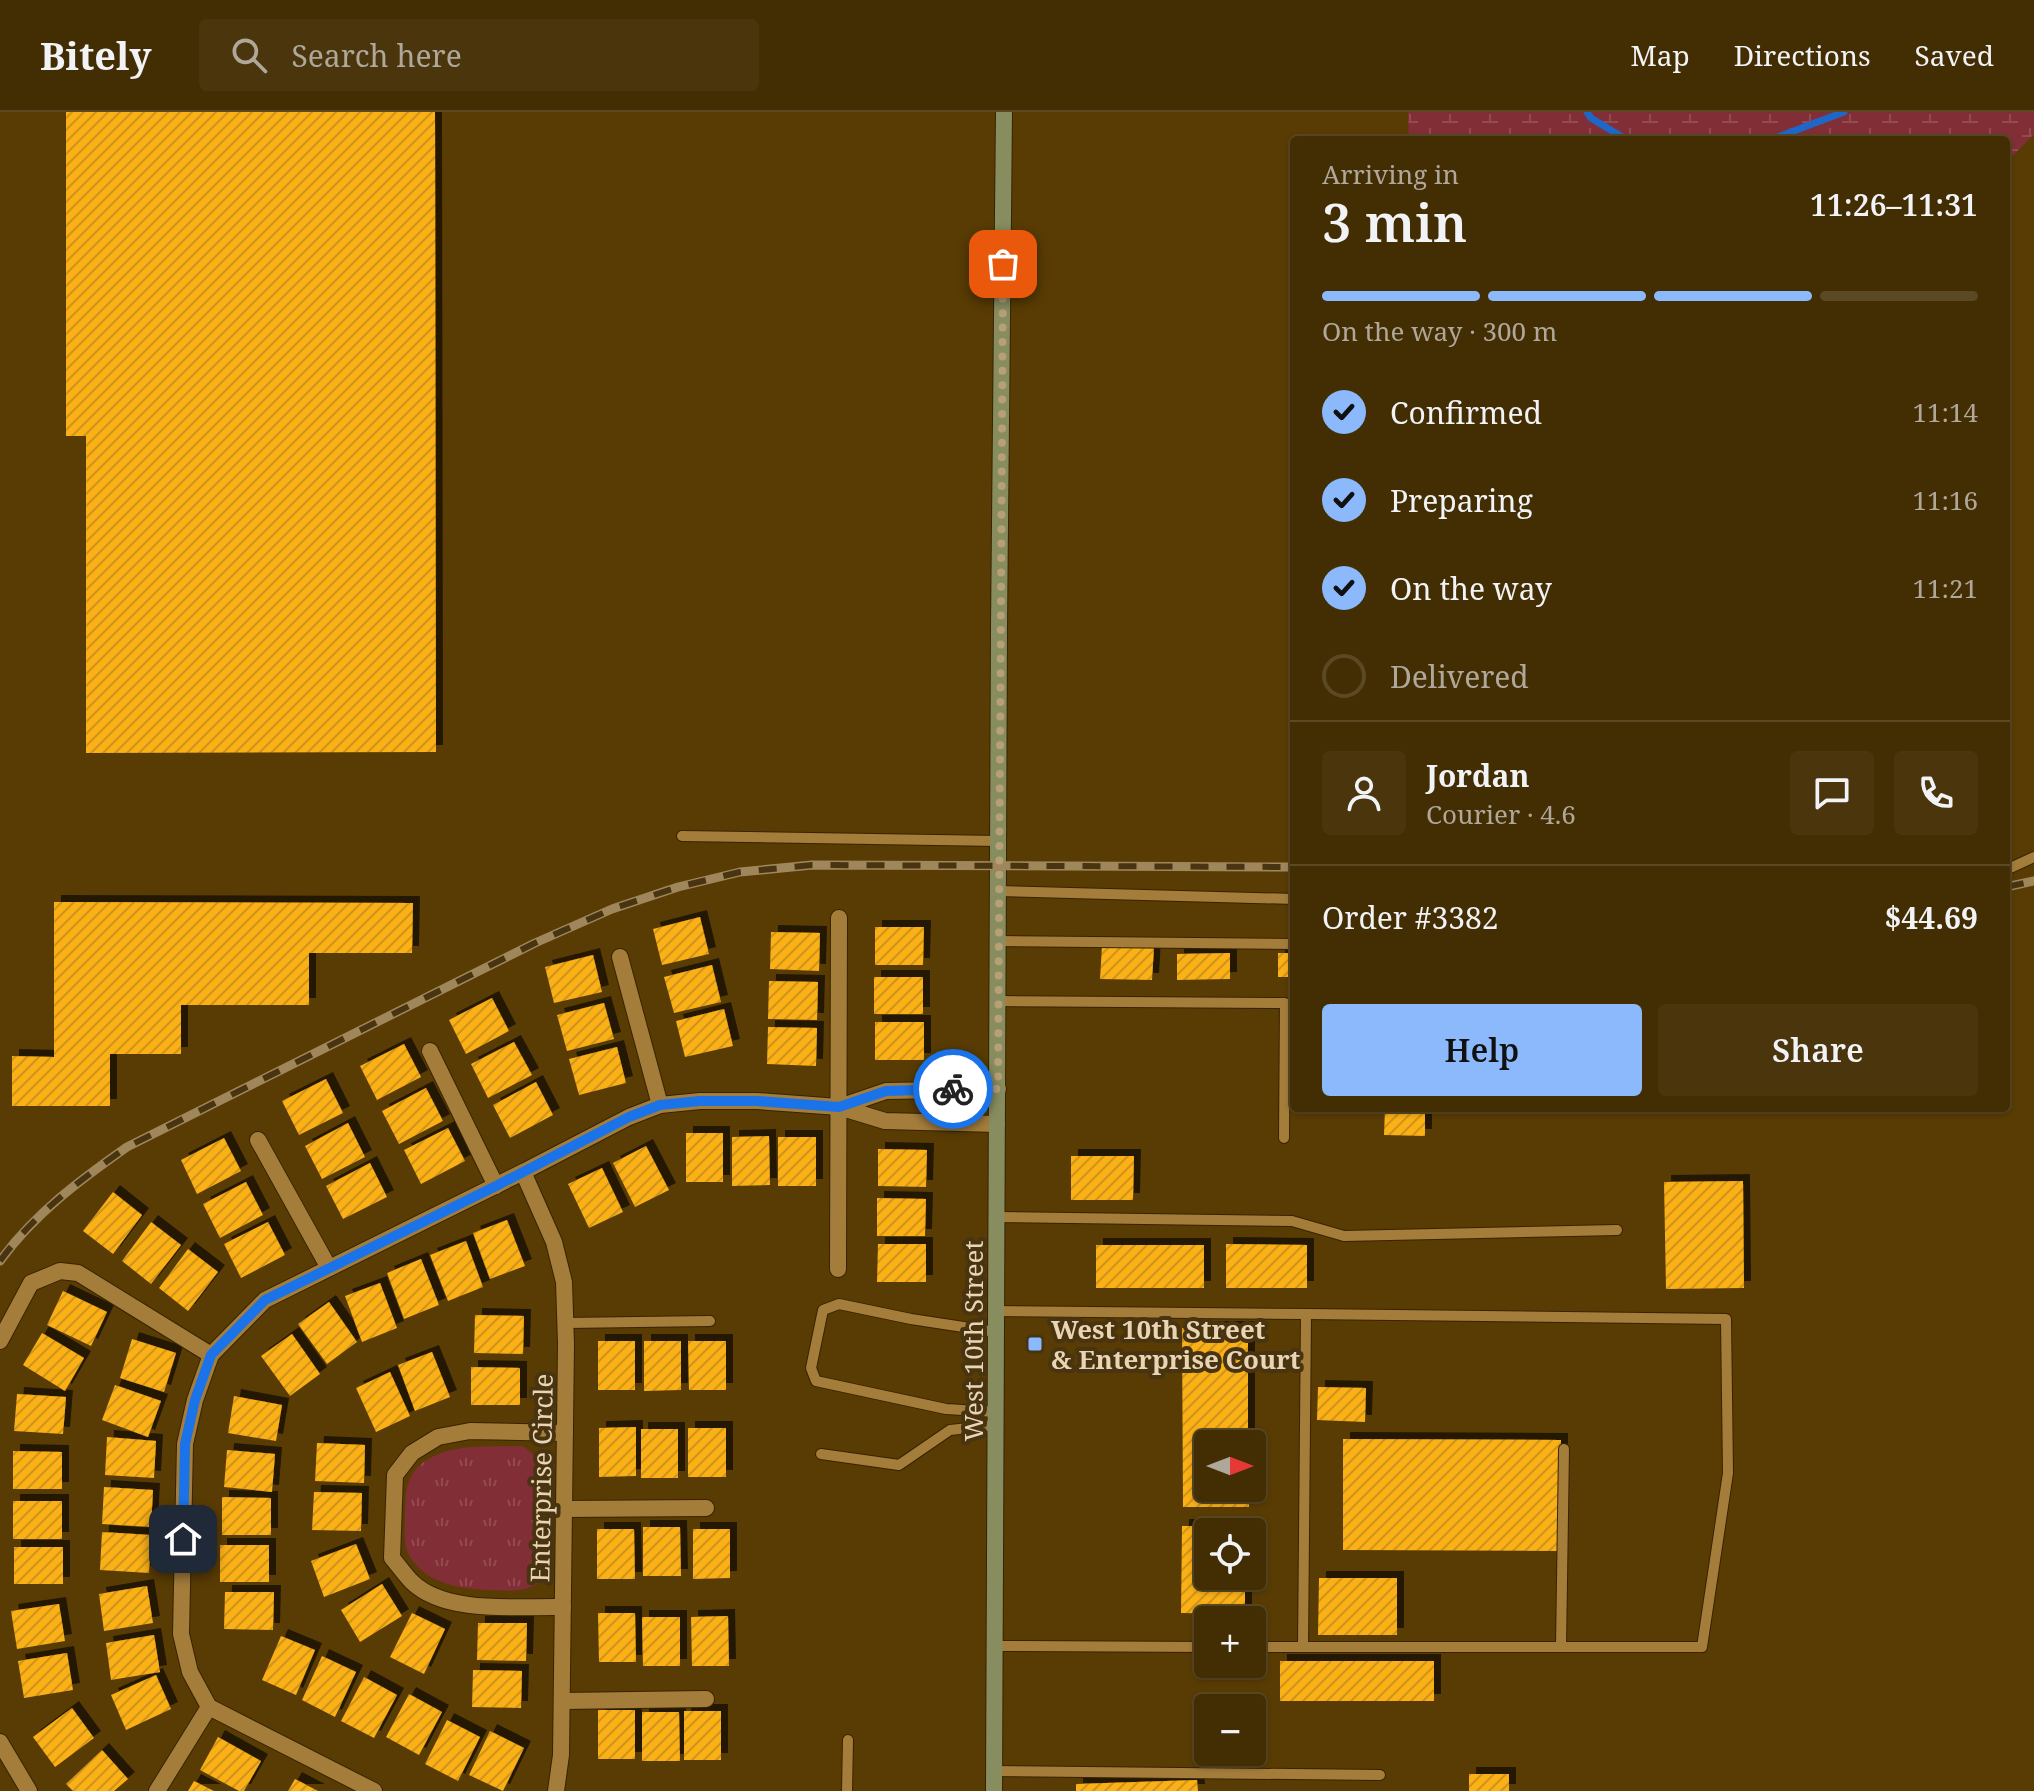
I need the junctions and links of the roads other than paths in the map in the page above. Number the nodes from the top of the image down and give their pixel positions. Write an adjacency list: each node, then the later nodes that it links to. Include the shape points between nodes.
1 (1004, 112): 3 (main road, West 10th Street)
2 (682, 836): 3 (lane)
3 (999, 841): 6 (main road, West 10th Street)
4 (2034, 857): 5 (lane)
5 (2010, 868)
6 (999, 891): 7 (lane); 9 (main road, West 10th Street)
7 (1290, 899)
8 (839, 918): 16 (street)
9 (999, 941): 10 (lane); 12 (main road, West 10th Street)
10 (1290, 944)
11 (620, 957): 15 (street)
12 (998, 1001): 14 (main road, West 10th Street); 18 (lane, via 1285,1003)
13 (430, 1051): 21 (street)
14 (998, 1089): 16 (street, via 886,1091); 17 (main road, West 10th Street)
15 (660, 1105): 16 (street, via 757,1101); 20 (street)
16 (839, 1107): 17 (street, via 885,1121); 25 (street)
17 (997, 1124): 22 (main road, West 10th Street)
18 (1284, 1138)
19 (258, 1140): 24 (street)
20 (523, 1172): 21 (street); 29 (street, Enterprise Circle, via 554,1242 564,1282)
21 (496, 1186): 24 (street)
22 (997, 1217): 23 (lane, via 1292,1221 1344,1236); 26 (main road, West 10th Street)
23 (1617, 1230)
24 (329, 1268): 32 (street, via 265,1300)
25 (838, 1269)
26 (997, 1311): 27 (lane); 30 (main road, West 10th Street)
27 (1306, 1314): 43 (lane); 44 (lane, via 1726,1319 1728,1473 1702,1647)
28 (710, 1321): 29 (lane)
29 (566, 1323): 34 (street, Enterprise Circle)
30 (996, 1332): 33 (main road, West 10th Street); 33 (lane, via 839,1304 823,1310 811,1368 816,1381)
31 (0, 1341): 32 (street, via 31,1283 60,1271 78,1273)
32 (211, 1355): 47 (street, via 185,1444 181,1634 190,1672)
33 (996, 1418): 36 (lane, via 950,1430 899,1465); 40 (main road, West 10th Street)
34 (565, 1433): 38 (street, Enterprise Circle); 39 (street, via 470,1431 438,1437 412,1453 395,1475 392,1558 414,1584 438,1598 474,1606)
35 (1564, 1449): 44 (lane)
36 (821, 1454)
37 (706, 1508): 38 (street)
38 (564, 1509): 39 (street, Enterprise Circle)
39 (563, 1607): 46 (street, Enterprise Circle)
40 (995, 1646): 41 (lane); 50 (main road, West 10th Street)
41 (1194, 1647)
42 (1266, 1647): 43 (lane)
43 (1303, 1647): 44 (lane)
44 (1561, 1647)
45 (706, 1699): 46 (street)
46 (562, 1701): 55 (street, Enterprise Circle)
47 (209, 1707): 53 (street); 54 (street)
48 (848, 1740): 56 (lane)
49 (0, 1742): 52 (street)
50 (994, 1771): 51 (lane); 57 (main road, West 10th Street)
51 (1380, 1775)
52 (29, 1791)
53 (157, 1791)
54 (374, 1791)
55 (556, 1791)
56 (847, 1791)
57 (994, 1791)

